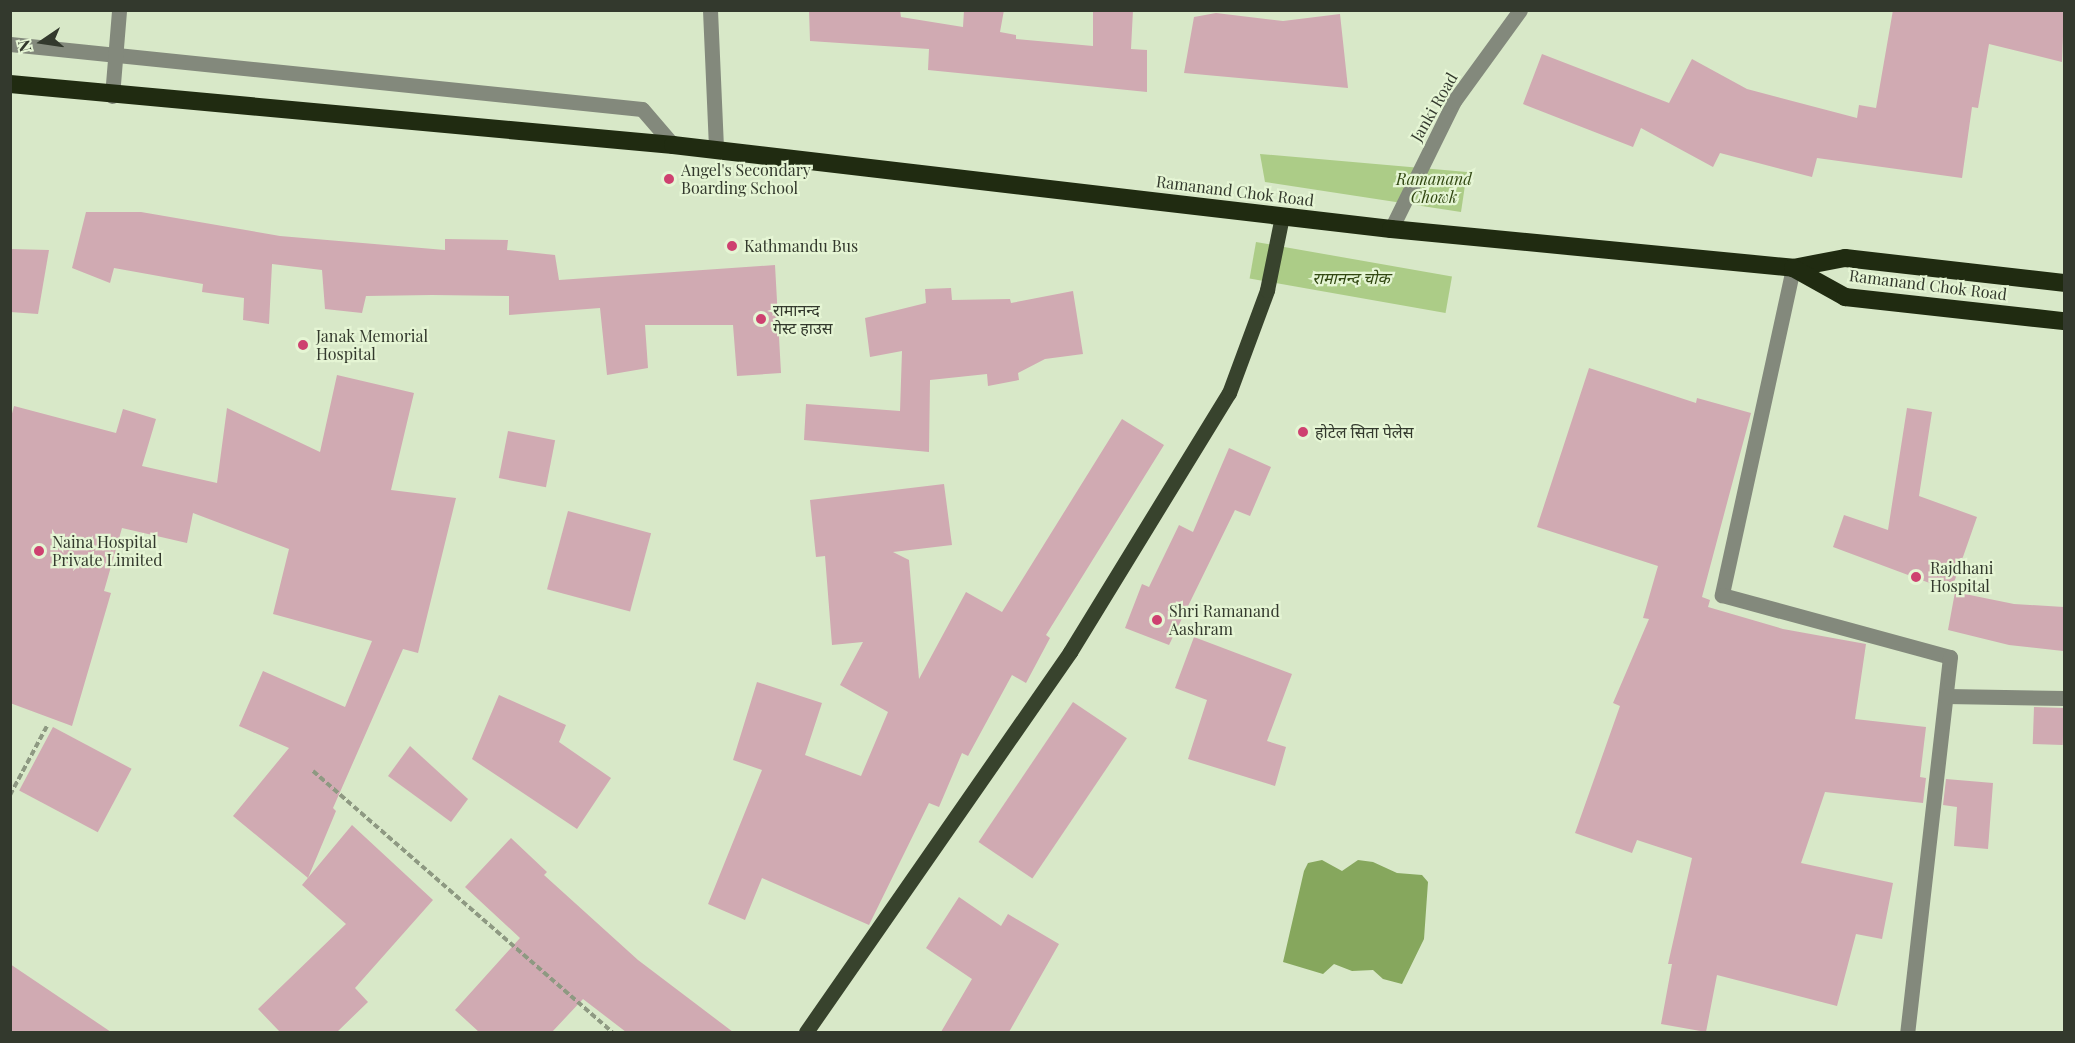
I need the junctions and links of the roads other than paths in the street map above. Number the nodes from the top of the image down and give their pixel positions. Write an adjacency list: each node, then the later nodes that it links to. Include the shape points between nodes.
1 (119, 10): 5 (street)
2 (710, 10): 9 (street)
3 (1520, 10): 11 (street, Janki Road, via 1454,102)
4 (10, 44): 5 (street)
5 (115, 56): 7 (street); 8 (street, via 642,109)
6 (10, 84): 7 (highway, Ramanand Chok Road)
7 (112, 96): 8 (highway, Ramanand Chok Road)
8 (673, 145): 9 (highway, Ramanand Chok Road)
9 (716, 150): 10 (highway, Ramanand Chok Road)
10 (1282, 216): 11 (highway, Ramanand Chok Road); 17 (main road, via 1267,290 1228,393 1070,652)
11 (1391, 229): 12 (highway, Ramanand Chok Road)
12 (1793, 268): 13 (highway, Ramanand Chok Road, via 1845,258); 14 (highway, Ramanand Chok Road, via 1845,297); 15 (street, via 1722,595 1950,657)
13 (2064, 283)
14 (2064, 321)
15 (1946, 696): 16 (street); 18 (street)
16 (2064, 698)
17 (806, 1032)
18 (1907, 1032)

